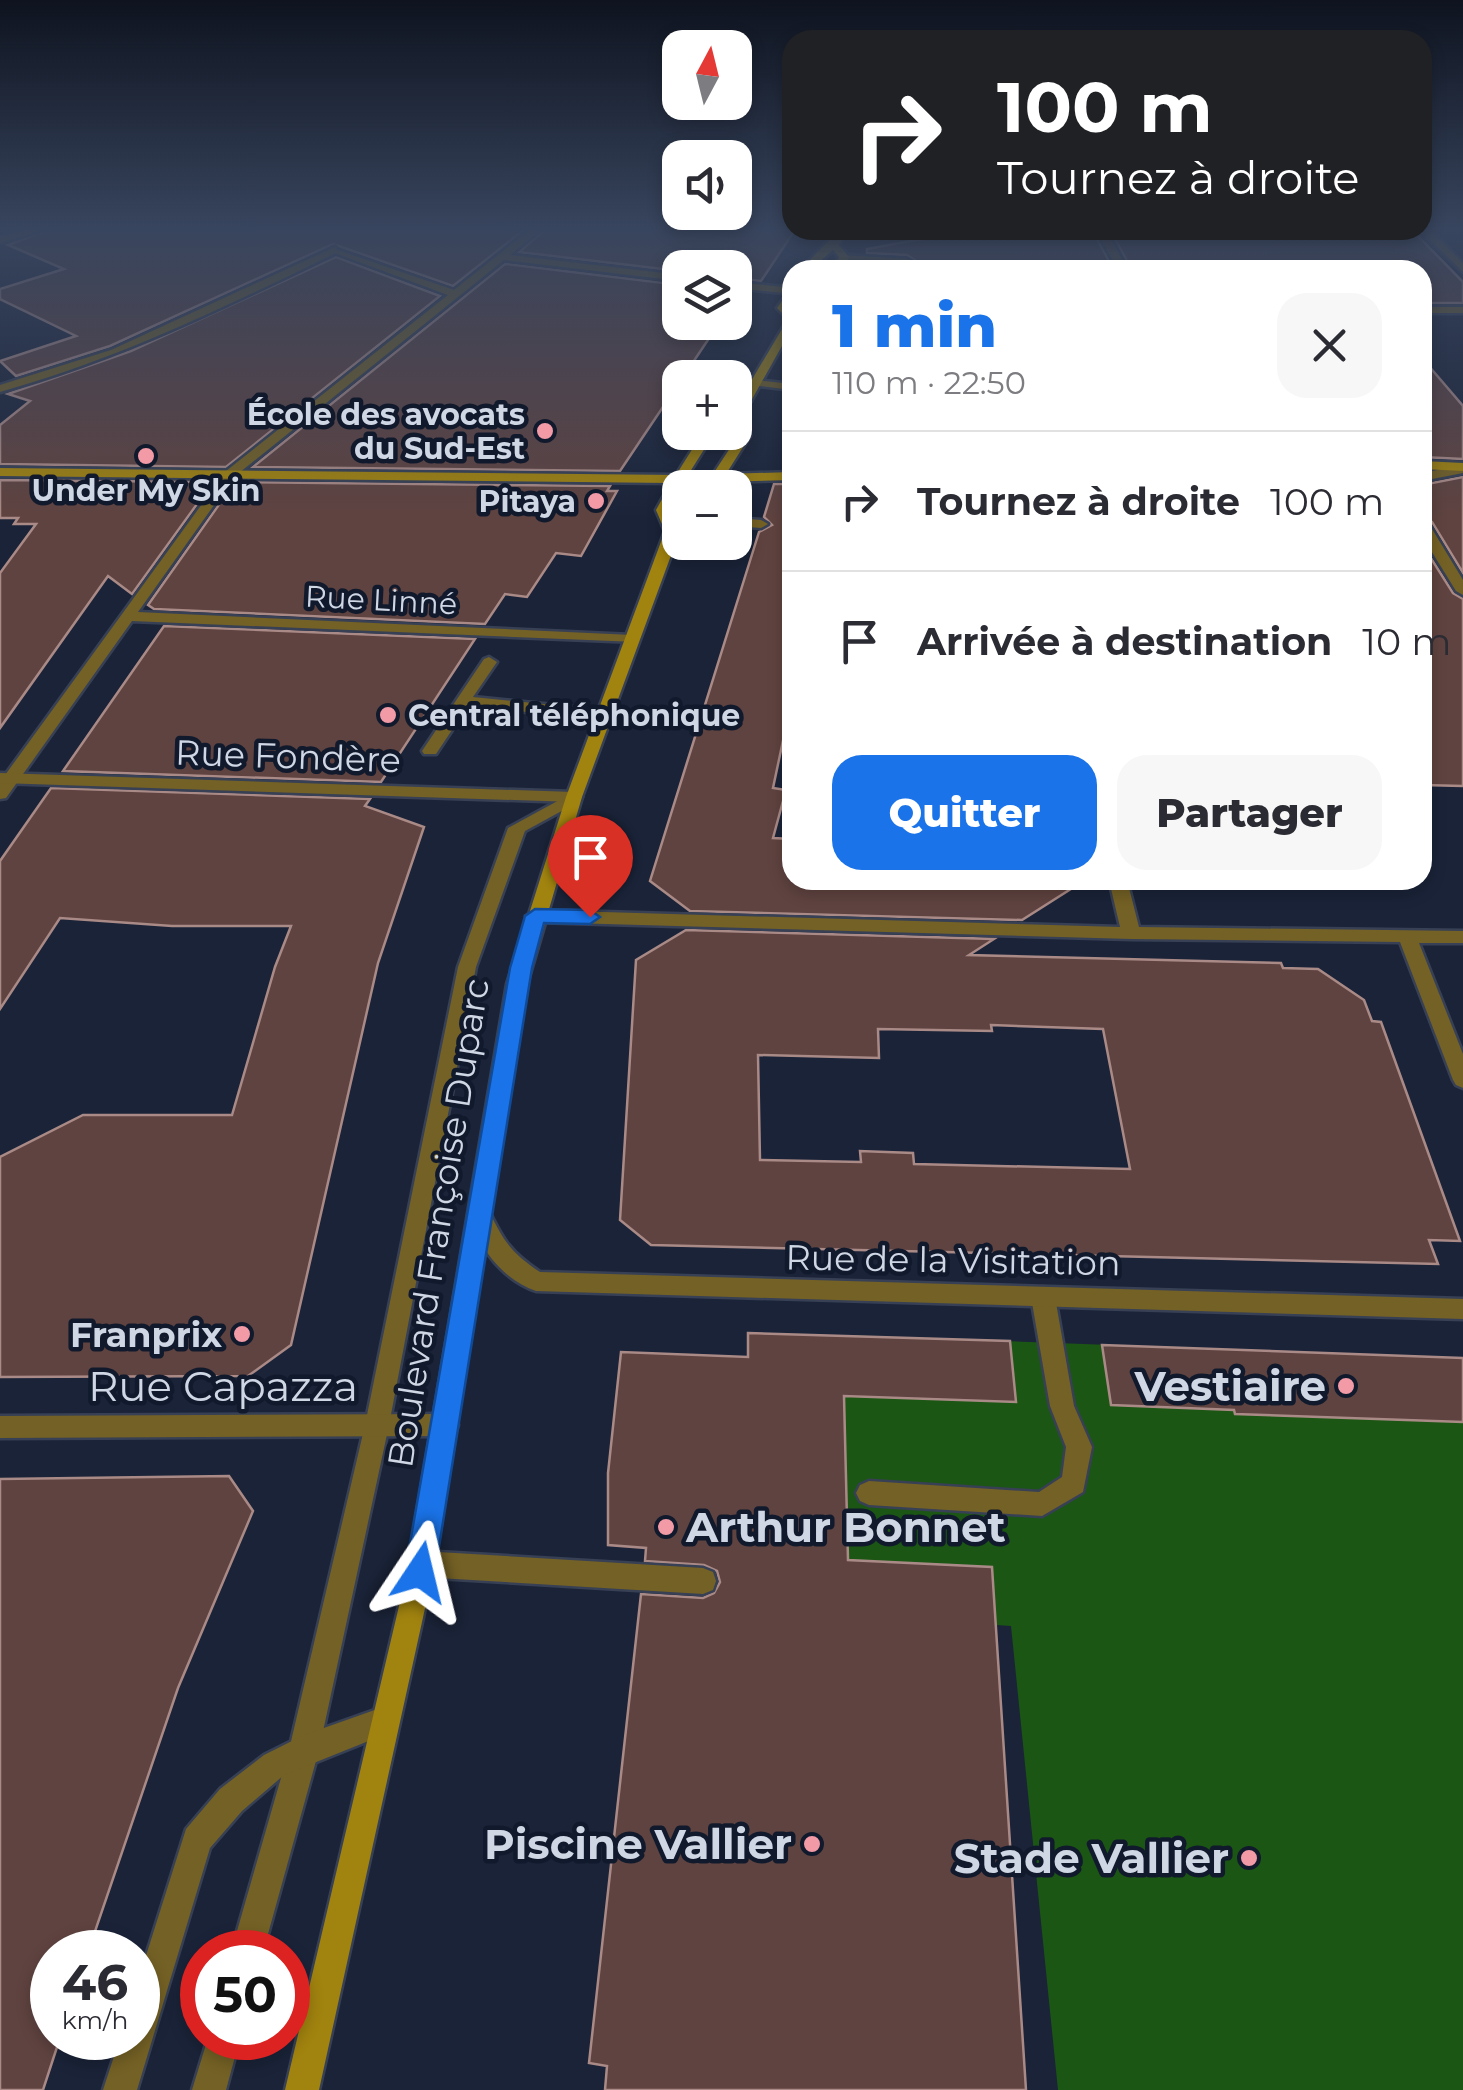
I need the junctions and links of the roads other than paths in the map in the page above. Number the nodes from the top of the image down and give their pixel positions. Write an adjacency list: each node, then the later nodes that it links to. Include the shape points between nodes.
1 (176, 326): 7 (street)
2 (414, 326): 12 (street)
3 (782, 336): 5 (main road)
4 (782, 376): 5 (street)
5 (758, 378): 6 (street); 8 (main road)
6 (782, 384)
7 (0, 389)
8 (752, 389)
9 (1432, 466): 10 (main road)
10 (1463, 468): 13 (street)
11 (0, 472): 12 (main road)
12 (230, 474): 15 (main road); 22 (street)
13 (1432, 475)
14 (782, 477): 16 (main road)
15 (662, 479)
16 (752, 479)
17 (752, 523): 18 (street)
18 (761, 524)
19 (1432, 541): 21 (street)
20 (663, 560): 23 (main road)
21 (1463, 592)
22 (128, 616): 23 (street, Rue Linné); 28 (street)
23 (632, 639): 26 (main road)
24 (488, 662): 25 (street)
25 (462, 701): 26 (street); 27 (street)
26 (605, 715): 30 (main road)
27 (430, 751)
28 (6, 778): 29 (street); 30 (street, Rue Fondère)
29 (0, 794)
30 (574, 798): 32 (main road, Boulevard Françoise Duparc); 40 (street, via 517,828 467,967)
31 (1120, 890): 33 (street)
32 (535, 916): 33 (street); 37 (main road, Boulevard Françoise Duparc)
33 (1131, 933): 35 (street)
34 (1463, 937): 35 (street)
35 (1408, 938): 36 (street)
36 (1463, 1080)
37 (478, 1210): 38 (street, Rue de la Visitation, via 495,1251 536,1281); 41 (main road, Boulevard Françoise Duparc)
38 (1043, 1297): 39 (street, Rue de la Visitation); 43 (street, via 1062,1406 1079,1447 1074,1484 1042,1504)
39 (1463, 1309)
40 (377, 1425): 41 (street, Rue Capazza); 42 (street, Rue Capazza); 47 (street)
41 (446, 1425): 44 (main road, Boulevard Françoise Duparc)
42 (0, 1427)
43 (868, 1494)
44 (421, 1564): 45 (street); 46 (main road, Boulevard Françoise Duparc)
45 (703, 1581)
46 (386, 1720): 47 (street); 54 (main road, Boulevard Françoise Duparc)
47 (304, 1750): 48 (street); 49 (street, via 231,1800 197,1840)
48 (253, 1930)
49 (160, 1960)
50 (129, 2060): 52 (street)
51 (218, 2060): 53 (street)
52 (120, 2090)
53 (209, 2090)
54 (302, 2090)

